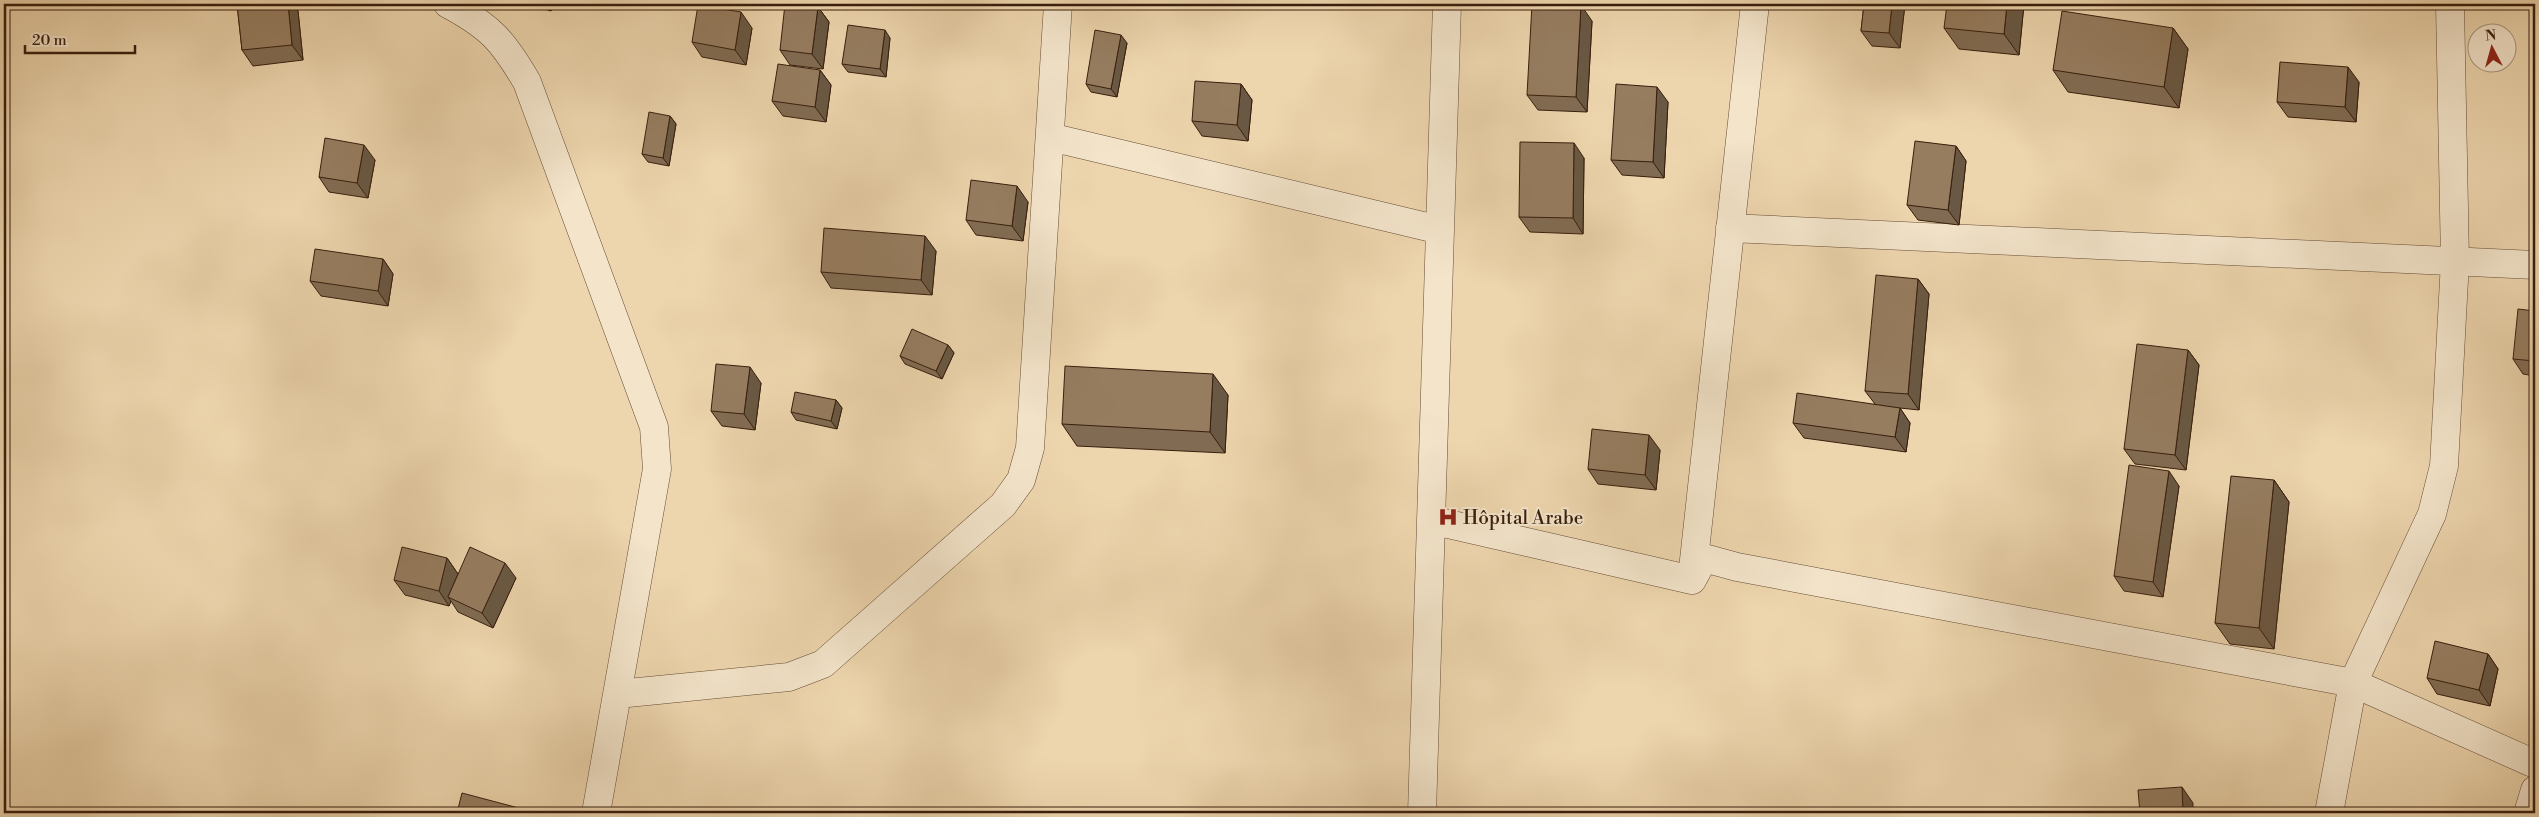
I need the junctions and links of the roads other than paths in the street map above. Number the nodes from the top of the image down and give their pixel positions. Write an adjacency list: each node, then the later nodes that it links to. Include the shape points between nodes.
1 (448, 4): 14 (street, via 477,20 506,48 527,82 654,428 657,469)
2 (1058, 4): 6 (street)
3 (1447, 4): 8 (street)
4 (1755, 4): 7 (street)
5 (2450, 4): 9 (street)
6 (1050, 137): 8 (street); 14 (street, via 1030,448 1021,480 1003,505 823,664 789,677)
7 (1730, 228): 9 (street); 12 (street)
8 (1440, 230): 11 (street)
9 (2455, 261): 10 (street); 13 (street, via 2444,466 2432,514)
10 (2535, 265)
11 (1431, 520): 12 (street); 18 (street)
12 (1692, 580): 13 (street, via 1704,558 1737,567)
13 (2353, 683): 15 (street); 19 (street)
14 (618, 694): 17 (street)
15 (2535, 764)
16 (2535, 790): 20 (street)
17 (596, 813)
18 (1422, 813)
19 (2329, 813)
20 (2528, 813)

